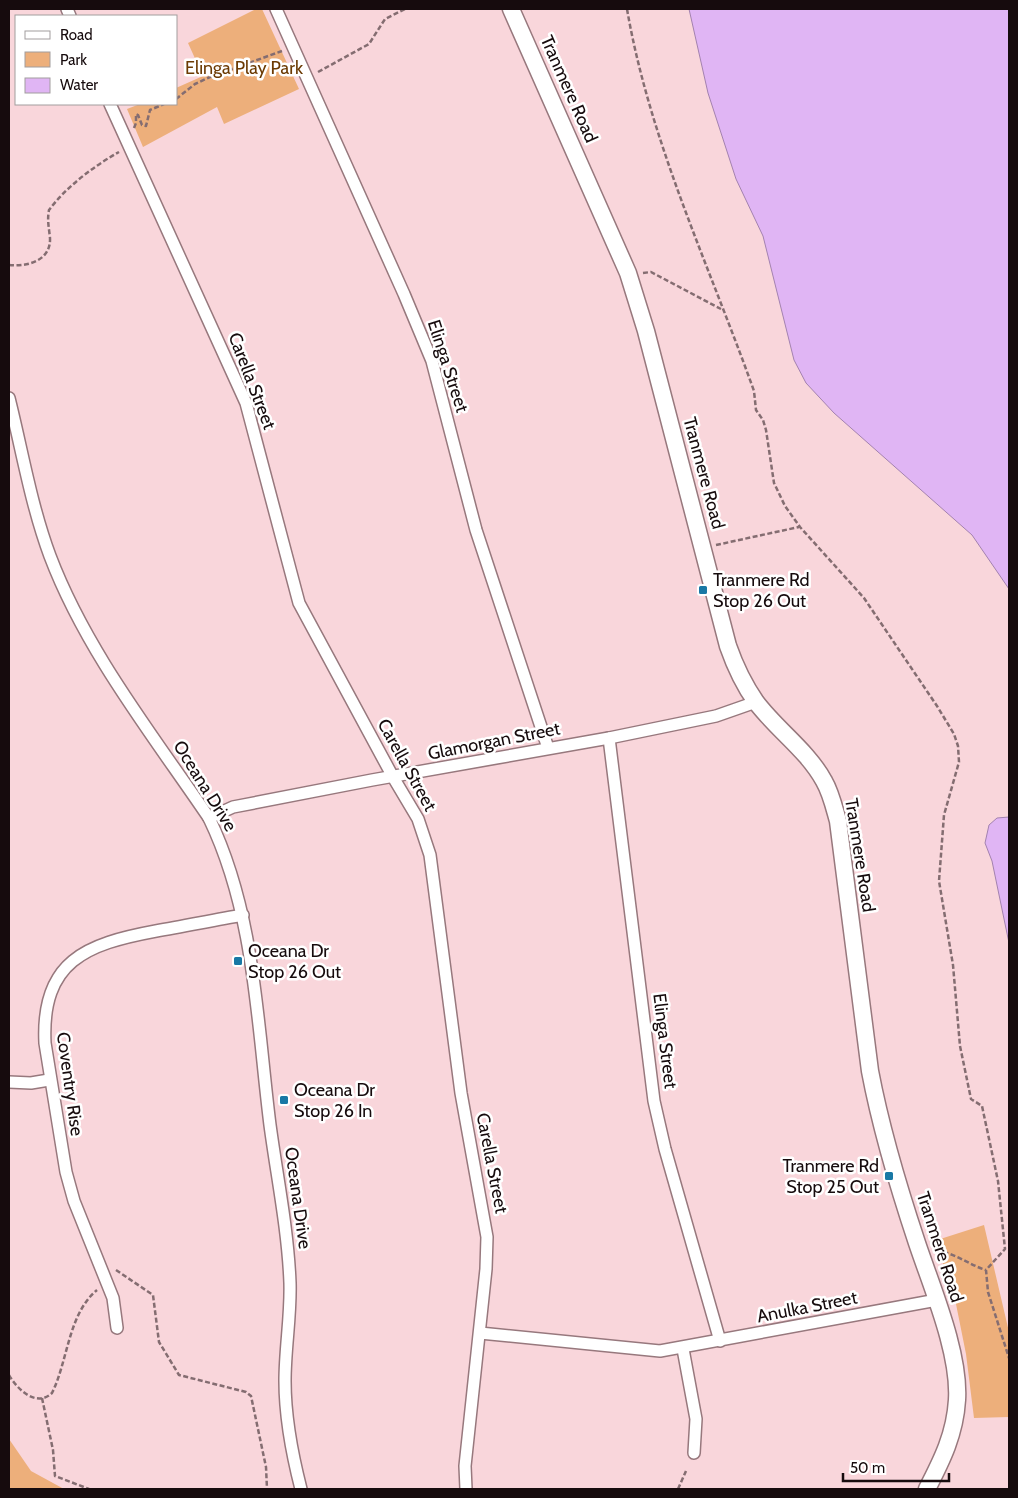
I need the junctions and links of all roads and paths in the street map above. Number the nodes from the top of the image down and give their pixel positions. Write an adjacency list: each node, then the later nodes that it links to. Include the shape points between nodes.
1 (276, 9): 20 (street, Elinga Street, via 432,361 476,530)
2 (405, 9): 6 (path, via 386,19 369,44)
3 (511, 9): 18 (street, Tranmere Road, via 628,273 728,646)
4 (627, 9): 14 (path, via 638,63 661,142)
5 (283, 51): 7 (path, via 210,77)
6 (317, 73)
7 (178, 97)
8 (110, 105): 21 (street, Carella Street, via 246,402 299,603)
9 (162, 105): 10 (path, via 150,110 146,126 136,114)
10 (133, 128)
11 (120, 151): 12 (path, via 74,184 49,210 50,244 39,261 30,265)
12 (9, 265)
13 (639, 273): 14 (path, via 651,272)
14 (722, 309): 16 (path, via 754,391 756,410 766,430 774,483)
15 (9, 398): 22 (street, Oceana Drive, via 36,512 50,556 70,601 106,666)
16 (800, 527): 17 (path); 28 (path, via 864,598 937,706 958,746 959,762 944,815 939,882 953,965 960,1046 972,1099 982,1106 998,1181 1005,1249)
17 (712, 546)
18 (756, 702): 19 (street, Glamorgan Street, via 716,716); 30 (street, Tranmere Road, via 812,763 833,802 877,1108 906,1210)
19 (609, 738): 20 (street, Glamorgan Street); 33 (street, Elinga Street, via 654,1101)
20 (548, 748): 21 (street, Glamorgan Street)
21 (393, 777): 22 (street, Glamorgan Street, via 233,808); 32 (street, Carella Street, via 418,819 434,878 461,1093 487,1237)
22 (209, 818): 23 (street, Oceana Drive, via 228,862)
23 (243, 915): 24 (street, Coventry Rise, via 119,938 79,955 53,986 47,1004 44,1024); 42 (street, Oceana Drive, via 288,1252 290,1307 286,1400 288,1432)
24 (50, 1080): 25 (street); 31 (street, Coventry Rise, via 66,1172 74,1201 114,1298)
25 (9, 1082)
26 (935, 1251): 28 (path, via 947,1252)
27 (110, 1266): 41 (path, via 153,1296 159,1342 180,1375 251,1396 266,1467)
28 (986, 1270): 35 (path, via 988,1292)
29 (102, 1286): 37 (path, via 90,1296 78,1318 56,1385 48,1396)
30 (937, 1300): 33 (street, Anulka Street); 45 (street, Tranmere Road, via 955,1370 957,1398 948,1444)
31 (116, 1328)
32 (480, 1334): 34 (street, Anulka Street, via 660,1351); 43 (street, Carella Street, via 465,1466)
33 (720, 1341): 34 (street, Anulka Street)
34 (683, 1349): 38 (street, via 696,1420)
35 (1009, 1358)
36 (9, 1375): 37 (path, via 15,1386 26,1395)
37 (42, 1398): 40 (path, via 55,1476)
38 (694, 1453)
39 (686, 1471): 44 (path)
40 (89, 1489)
41 (267, 1489)
42 (301, 1489)
43 (466, 1489)
44 (678, 1489)
45 (926, 1489)

